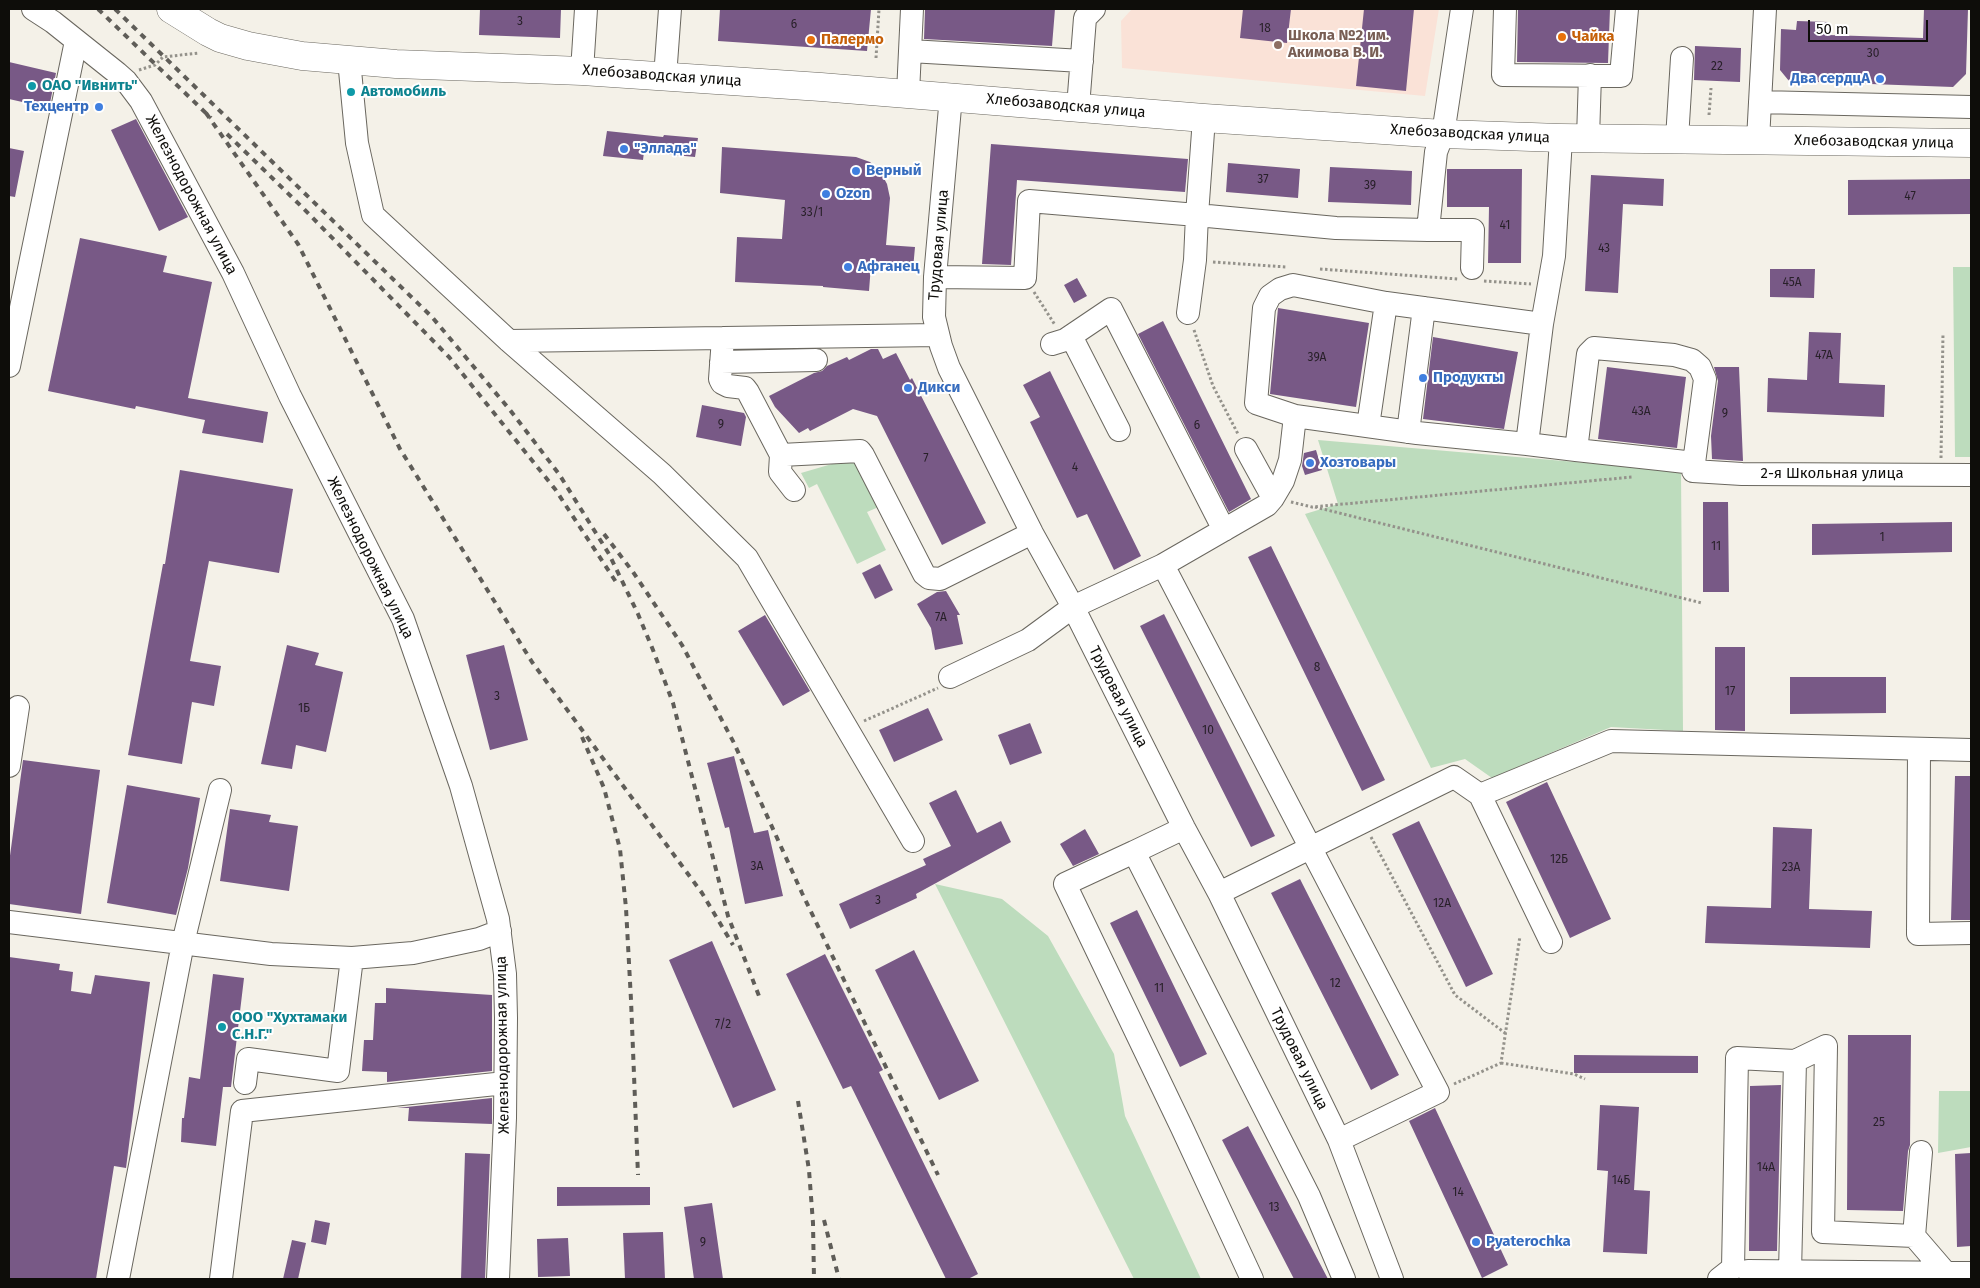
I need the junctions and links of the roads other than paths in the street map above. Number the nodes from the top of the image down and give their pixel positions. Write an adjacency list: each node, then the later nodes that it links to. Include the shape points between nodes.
1 (33, 9): 11 (street, Железнодорожная улица)
2 (171, 9): 14 (main road, Хлебозаводская улица, via 208,32 235,43 279,53)
3 (586, 9): 16 (street)
4 (670, 9): 18 (street)
5 (912, 9): 12 (street)
6 (1094, 9): 15 (street, via 1085,18)
7 (1462, 9): 25 (street)
8 (1505, 9): 17 (street, via 1503,75)
9 (1627, 9): 17 (street, via 1621,76)
10 (1764, 9): 21 (street)
11 (76, 41): 44 (street); 74 (street, Железнодорожная улица, via 126,81 141,101 233,273 290,396 403,619 461,786)
12 (910, 51): 15 (street); 19 (street)
13 (1682, 58): 28 (street)
14 (349, 60): 16 (main road, Хлебозаводская улица); 41 (street, via 357,142 373,215)
15 (1082, 61): 22 (street)
16 (582, 71): 18 (main road, Хлебозаводская улица)
17 (1590, 75): 27 (street)
18 (665, 77): 19 (main road, Хлебозаводская улица)
19 (908, 93): 20 (main road, Хлебозаводская улица)
20 (951, 96): 22 (main road, Хлебозаводская улица); 34 (street, Трудовая улица)
21 (1760, 102): 23 (street); 29 (street)
22 (1078, 107): 24 (main road, Хлебозаводская улица)
23 (1971, 107)
24 (1204, 118): 25 (main road, Хлебозаводская улица); 31 (street)
25 (1443, 134): 26 (main road, Хлебозаводская улица); 32 (street, via 1436,152)
26 (1561, 138): 27 (main road, Хлебозаводская улица); 38 (street, via 1554,256)
27 (1588, 138): 28 (main road, Хлебозаводская улица)
28 (1678, 139): 29 (main road, Хлебозаводская улица)
29 (1758, 140): 30 (main road, Хлебозаводская улица)
30 (1971, 143)
31 (1197, 215): 32 (street, via 1336,228); 34 (street, via 1029,201 1025,278); 37 (street)
32 (1428, 230): 33 (street, via 1474,230)
33 (1471, 276)
34 (934, 277): 39 (street, Трудовая улица, via 934,318)
35 (1386, 303): 36 (street); 45 (street, via 1292,285 1270,296 1264,308 1256,404); 46 (street)
36 (1424, 308): 38 (street); 48 (street)
37 (1188, 313)
38 (1542, 324): 49 (street)
39 (938, 335): 40 (street); 58 (street, Трудовая улица, via 949,368)
40 (723, 338): 41 (street); 43 (street)
41 (509, 341): 69 (street, via 662,474 747,558)
42 (816, 360): 43 (street)
43 (721, 362): 52 (street, via 722,383 748,392)
44 (9, 366)
45 (1294, 416): 46 (street); 56 (street, via 1290,460)
46 (1368, 426): 48 (street)
47 (1119, 430): 57 (street, via 1063,340 1110,309)
48 (1408, 432): 49 (street)
49 (1527, 444): 51 (street)
50 (1246, 449): 56 (street)
51 (1576, 450): 51 (street, via 1694,463 1705,379 1700,368 1692,360 1674,355 1594,348 1588,354)
52 (780, 455): 55 (street, via 780,472); 58 (street, via 860,451 929,578 940,579)
53 (1693, 471): 54 (street, 2-я Школьная улица)
54 (1971, 474)
55 (794, 490)
56 (1273, 498): 57 (street, via 1267,505)
57 (1224, 530): 59 (street)
58 (1032, 533): 60 (street, Трудовая улица)
59 (1163, 565): 60 (street); 70 (street)
60 (1073, 607): 61 (street, via 1028,640); 68 (street, Трудовая улица)
61 (950, 677)
62 (18, 707): 65 (street)
63 (1919, 749): 64 (street); 67 (street, via 1611,741); 75 (street, via 1918,934)
64 (1971, 750)
65 (9, 766)
66 (220, 790): 77 (street)
67 (1480, 795): 70 (street, via 1454,777); 76 (street)
68 (1184, 828): 71 (street); 72 (street, Трудовая улица)
69 (913, 841)
70 (1310, 849): 72 (street); 82 (street, via 1438,1092)
71 (1134, 852): 93 (street, via 1065,884); 94 (street, via 1310,1196)
72 (1219, 893): 82 (street, Трудовая улица)
73 (9, 922): 77 (street)
74 (500, 931): 78 (street, via 479,939 412,953); 81 (street, Железнодорожная улица, via 505,974)
75 (1971, 933)
76 (1551, 942)
77 (183, 943): 78 (street, via 271,954); 90 (street)
78 (352, 958): 80 (street, via 338,1071 248,1059)
79 (1795, 1061): 84 (street, via 1826,1046 1823,1232); 86 (street); 96 (street, via 1738,1058 1733,1268)
80 (245, 1083)
81 (505, 1083): 91 (street, via 242,1111); 92 (street, Железнодорожная улица)
82 (1339, 1140): 95 (street, Трудовая улица)
83 (1921, 1152): 84 (street)
84 (1914, 1236): 89 (street)
85 (1748, 1271): 86 (street)
86 (1790, 1272): 88 (street)
87 (1971, 1273): 89 (street)
88 (1872, 1276): 89 (street)
89 (1945, 1276)
90 (118, 1279)
91 (221, 1279)
92 (498, 1279)
93 (1252, 1279)
94 (1344, 1279)
95 (1392, 1279)
96 (1719, 1279)

